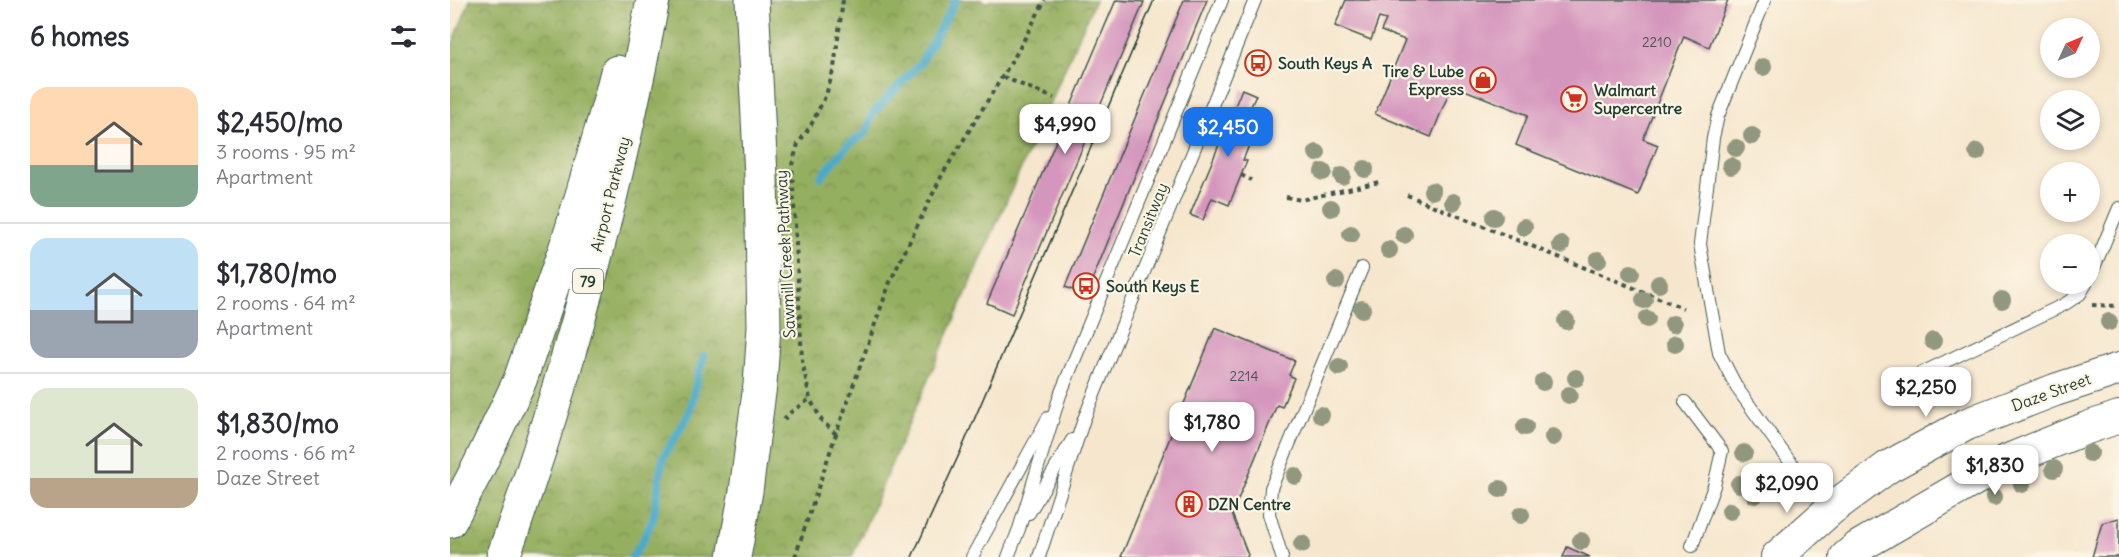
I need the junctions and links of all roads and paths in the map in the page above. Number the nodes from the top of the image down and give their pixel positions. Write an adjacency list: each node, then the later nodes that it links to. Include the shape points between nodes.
1 (633, 0): 31 (highway, via 608,107 574,223 520,380)
2 (653, 0): 35 (highway, Airport Parkway / 79, via 624,141 584,294 553,405)
3 (752, 0): 36 (highway, via 762,187 764,326 760,385)
4 (843, 0): 24 (path, Sawmill Creek Pathway, via 834,68 826,95 798,144 792,165 802,360)
5 (1045, 0): 9 (path)
6 (1222, 0): 23 (lane, Transitway)
7 (1256, 0): 27 (lane, Transitway)
8 (1765, 0): 30 (lane, via 1718,116 1700,244 1719,353 1737,388 1788,459)
9 (1003, 77): 10 (path); 29 (path, via 942,175 890,282)
10 (1054, 98)
11 (1241, 175): 12 (path)
12 (1251, 180)
13 (1379, 182): 15 (path, via 1301,200)
14 (1407, 195): 20 (path)
15 (1286, 197)
16 (2119, 208): 17 (lane)
17 (2100, 253)
18 (1362, 268): 41 (lane, via 1271,488 1269,514)
19 (2080, 294): 22 (lane)
20 (1683, 308)
21 (2119, 369): 30 (street, Daze Street, via 1967,424 1888,466)
22 (1903, 382)
23 (1060, 396): 32 (lane, Transitway); 38 (lane, Transitway)
24 (810, 399): 28 (path); 29 (path, Sawmill Creek Pathway, via 822,421)
25 (1684, 402): 33 (lane, via 1722,451)
26 (2119, 417): 34 (street, via 2008,460)
27 (1084, 419): 32 (lane, Transitway); 40 (lane, Transitway)
28 (783, 421)
29 (836, 434): 37 (path)
30 (1831, 509): 34 (street); 42 (street, Daze Street)
31 (450, 521)
32 (1019, 529): 39 (lane, Transitway)
33 (1692, 546)
34 (1856, 554)
35 (503, 557)
36 (734, 557)
37 (795, 557)
38 (972, 557)
39 (1008, 557)
40 (1039, 557)
41 (1282, 557)
42 (1777, 557)

